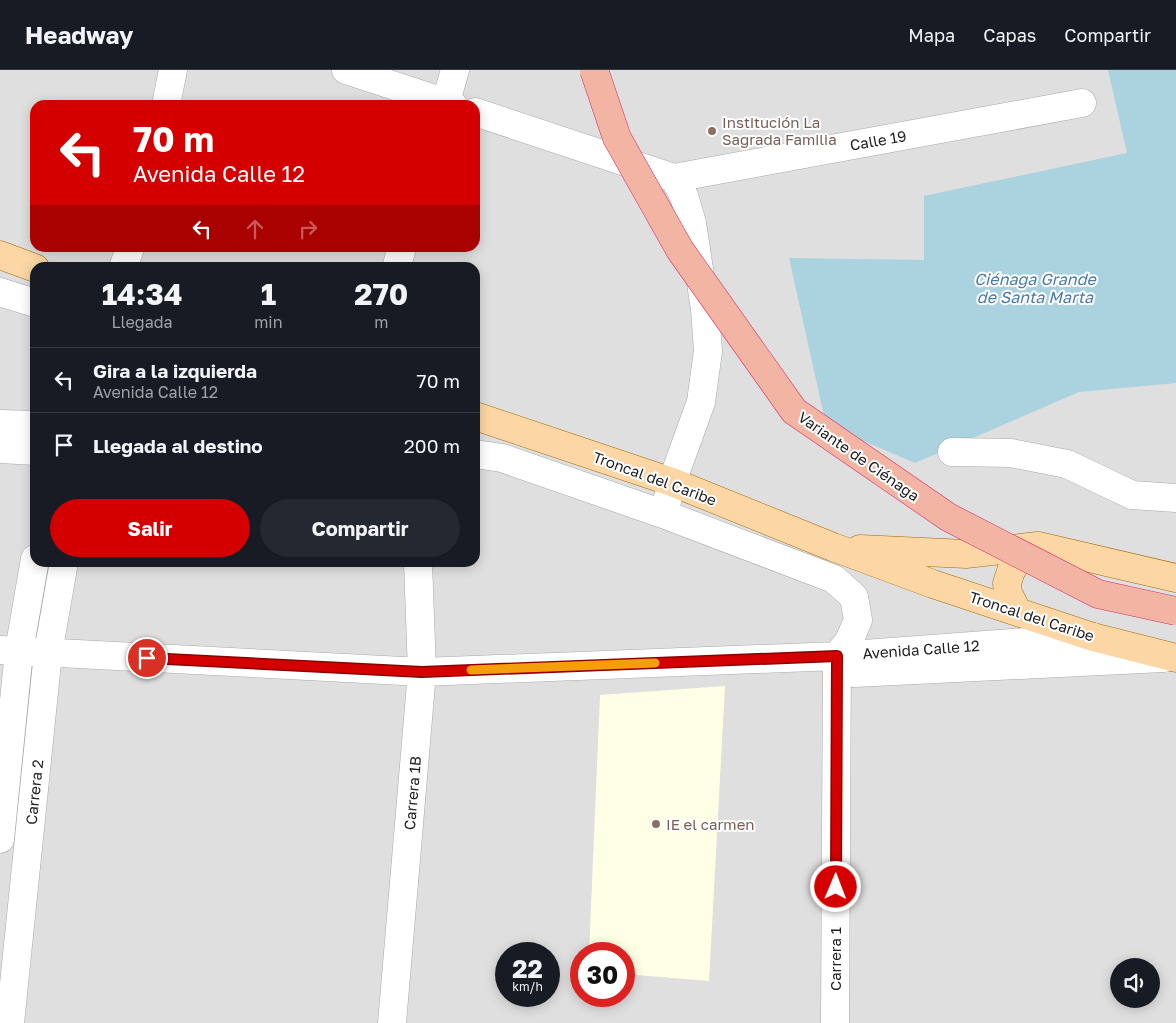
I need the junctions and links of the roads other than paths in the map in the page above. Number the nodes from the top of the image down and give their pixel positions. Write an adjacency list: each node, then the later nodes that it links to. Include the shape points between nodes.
1 (173, 70): 5 (street)
2 (346, 70): 6 (street)
3 (455, 70): 7 (street)
4 (594, 70): 32 (highway, Variante de Ciénaga, bridge, via 618,138 680,250 794,411 948,517 1098,594)
5 (167, 100)
6 (436, 100)
7 (449, 100)
8 (1082, 103): 10 (street, Calle 19)
9 (480, 114): 10 (street, Calle 19)
10 (674, 178): 22 (street, via 684,196 692,223 708,351 701,402)
11 (0, 255): 12 (main road)
12 (30, 266)
13 (0, 292): 14 (street)
14 (30, 301)
15 (480, 418): 22 (main road, Troncal del Caribe)
16 (0, 424): 17 (street)
17 (30, 425)
18 (0, 449): 19 (street)
19 (30, 451)
20 (952, 452): 23 (street, via 1011,453 1068,464 1132,495)
21 (480, 455): 24 (street, via 502,458)
22 (672, 482): 24 (street); 26 (main road, Troncal del Caribe)
23 (1176, 498)
24 (664, 514): 37 (street, via 834,579 854,597 858,620)
25 (1038, 546): 26 (main road, Troncal del Caribe, via 966,554); 30 (main road, Troncal del Caribe); 31 (main road, via 1021,556 1007,583)
26 (833, 547): 31 (main road, Troncal del Caribe)
27 (33, 567): 34 (street, Carrera 2)
28 (63, 567): 35 (street, Carrera 2)
29 (418, 567): 38 (street, Carrera 1B)
30 (1176, 578)
31 (1017, 611): 33 (main road, Troncal del Caribe)
32 (1176, 611)
33 (1093, 637): 36 (main road, Troncal del Caribe); 37 (street, Avenida Calle 12)
34 (10, 651): 35 (street, Avenida Calle 12); 39 (street, Carrera 2)
35 (48, 653): 38 (street, Avenida Calle 12); 40 (street, Carrera 2)
36 (1175, 657): 37 (street)
37 (837, 665): 38 (street, Avenida Calle 12); 42 (street, Carrera 1)
38 (422, 672): 41 (street, Carrera 1B)
39 (0, 839)
40 (10, 1023)
41 (392, 1023)
42 (835, 1023)

